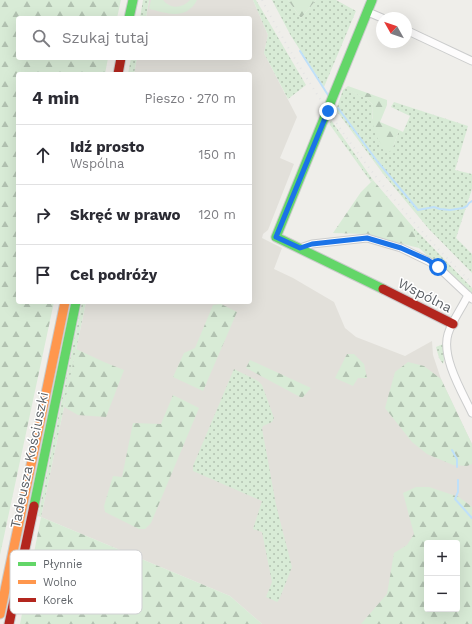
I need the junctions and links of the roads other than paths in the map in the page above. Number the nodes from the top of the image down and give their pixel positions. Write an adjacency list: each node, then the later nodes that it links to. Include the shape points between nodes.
1 (133, 0): 5 (main road)
2 (372, 0): 3 (main road)
3 (368, 12): 4 (street); 10 (main road, Wspólna, via 276,237)
4 (376, 15)
5 (130, 16)
6 (412, 33): 8 (street)
7 (121, 60): 9 (main road)
8 (472, 61)
9 (118, 72)
10 (300, 248): 11 (street, Wspólna, via 312,244 367,238 401,248 428,260); 14 (main road, Wspólna)
11 (470, 297): 14 (street)
12 (65, 304): 16 (main road, Tadeusza Kościuszki)
13 (76, 304): 17 (main road, Tadeusza Kościuszki)
14 (452, 324): 15 (street, Wspólna, via 448,336 448,353 455,376)
15 (472, 413)
16 (13, 550)
17 (24, 550)
18 (10, 566): 19 (main road, Tadeusza Kościuszki)
19 (0, 614)
20 (11, 614): 21 (main road, Tadeusza Kościuszki)
21 (9, 624)

